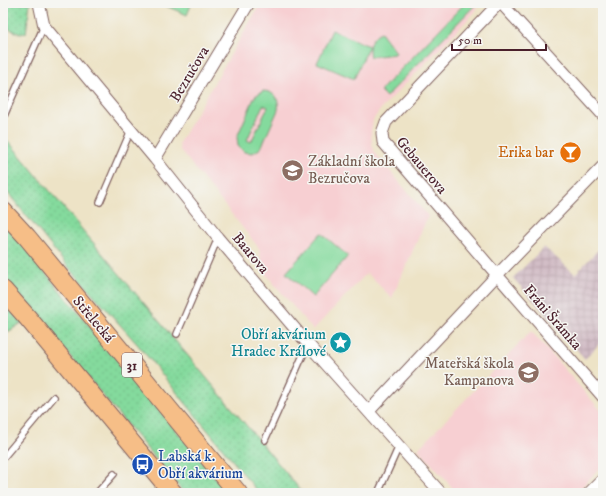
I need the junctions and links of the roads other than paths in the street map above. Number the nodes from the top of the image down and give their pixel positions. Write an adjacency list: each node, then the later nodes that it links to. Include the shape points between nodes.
1 (39, 3): 4 (street)
2 (249, 3): 8 (street, Bezručova)
3 (500, 3): 5 (street); 15 (street, Gebauerova, via 386,122 382,133 386,147)
4 (44, 26): 6 (lane); 7 (street, Baarova)
5 (603, 115)
6 (3, 118)
7 (130, 130): 8 (street, Baarova); 10 (lane)
8 (155, 159): 14 (street, Baarova)
9 (603, 166): 15 (street)
10 (100, 202)
11 (3, 203): 13 (main road, Střelecká)
12 (3, 211): 13 (main road, Střelecká / 31)
13 (26, 237): 29 (main road, Střelecká / 31)
14 (218, 238): 17 (lane); 18 (street, Baarova)
15 (497, 275): 19 (street, Fráni Šrámka); 21 (street)
16 (3, 290): 28 (main road)
17 (177, 334)
18 (308, 344): 21 (street, Baarova); 22 (lane)
19 (603, 396)
20 (54, 397): 24 (lane)
21 (369, 411): 23 (street, Baarova)
22 (265, 440)
23 (399, 445): 30 (lane); 31 (street, Baarova)
24 (3, 458)
25 (114, 474): 27 (lane)
26 (603, 478): 32 (street)
27 (97, 493)
28 (173, 493)
29 (238, 493)
30 (378, 493)
31 (442, 493)
32 (589, 493)

